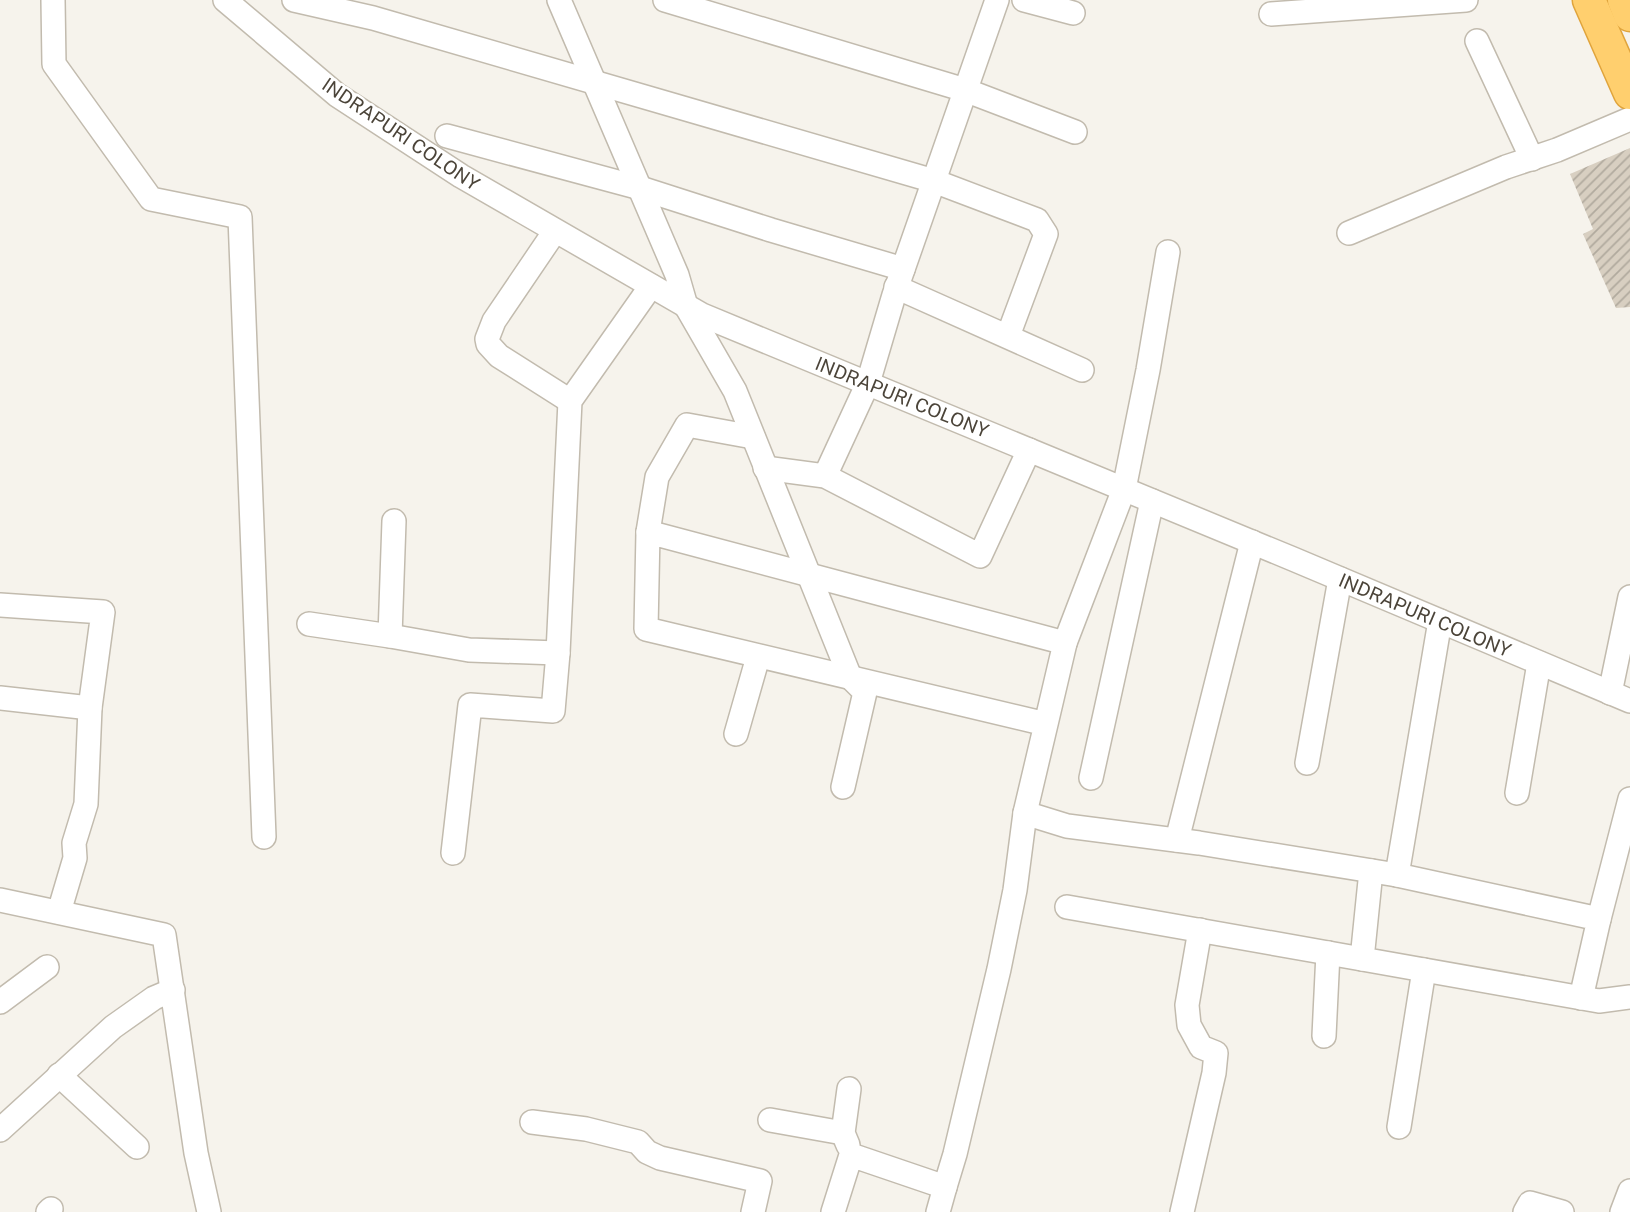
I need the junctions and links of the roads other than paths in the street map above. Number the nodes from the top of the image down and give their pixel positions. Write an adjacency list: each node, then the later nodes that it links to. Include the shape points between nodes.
1 (52, 0): 66 (street, via 54,64 151,199 240,217)
2 (225, 0): 24 (street, INDRAPURI COLONY, via 337,95 461,176)
3 (294, 0): 15 (street, via 373,18)
4 (559, 0): 15 (street)
5 (665, 0): 16 (street)
6 (997, 0): 16 (street)
7 (1024, 0): 11 (street)
8 (1466, 0): 12 (street)
9 (1589, 0): 17 (highway)
10 (1624, 0): 13 (highway)
11 (1073, 13)
12 (1271, 14)
13 (1630, 15)
14 (1477, 41): 21 (street)
15 (594, 83): 22 (street); 23 (street)
16 (965, 90): 19 (street); 22 (street)
17 (1630, 93)
18 (1630, 119): 21 (street)
19 (1074, 132)
20 (447, 135): 23 (street)
21 (1532, 159): 25 (street)
22 (933, 181): 27 (street); 30 (street, via 1037,220 1046,234)
23 (640, 188): 27 (street); 29 (street, via 677,275)
24 (555, 230): 28 (street, INDRAPURI COLONY); 33 (street, via 494,321 487,339 499,356)
25 (1349, 233)
26 (1168, 252): 38 (street)
27 (900, 278): 30 (street); 32 (street)
28 (651, 286): 29 (street, INDRAPURI COLONY); 33 (street)
29 (685, 306): 32 (street, INDRAPURI COLONY); 34 (street, via 735,391)
30 (1008, 336): 31 (street)
31 (1082, 370)
32 (868, 383): 35 (street, INDRAPURI COLONY); 37 (street)
33 (570, 401): 51 (street)
34 (753, 437): 36 (street); 41 (street, via 687,425 657,477)
35 (1029, 450): 37 (street, via 980,556); 38 (street, INDRAPURI COLONY)
36 (765, 468): 37 (street); 43 (street)
37 (825, 476)
38 (1124, 489): 39 (street, INDRAPURI COLONY); 50 (street)
39 (1152, 501): 42 (street, INDRAPURI COLONY); 61 (street)
40 (394, 521): 49 (street)
41 (648, 532): 43 (street); 52 (street, via 646,629)
42 (1252, 542): 44 (street, INDRAPURI COLONY); 67 (street)
43 (809, 574): 50 (street); 54 (street)
44 (1340, 579): 47 (street, INDRAPURI COLONY); 60 (street)
45 (1630, 597): 55 (street)
46 (0, 605): 57 (street, via 103,612)
47 (1440, 621): 53 (street, INDRAPURI COLONY); 70 (street)
48 (310, 624): 49 (street)
49 (390, 636): 51 (street, via 469,650)
50 (1065, 643): 58 (street)
51 (558, 653): 68 (street, via 553,711 470,705)
52 (758, 657): 54 (street); 59 (street)
53 (1539, 663): 55 (street, INDRAPURI COLONY); 63 (street)
54 (850, 677): 58 (street); 62 (street, via 865,692)
55 (1620, 697)
56 (1, 705): 57 (street)
57 (90, 708): 73 (street, via 86,804)
58 (1046, 724): 65 (street)
59 (737, 734)
60 (1307, 763)
61 (1091, 778)
62 (843, 787)
63 (1517, 793)
64 (1630, 799): 74 (street)
65 (1025, 813): 67 (street, via 1067,826); 93 (street, via 999,969)
66 (264, 837)
67 (1177, 840): 69 (street)
68 (453, 853)
69 (1371, 871): 70 (street); 77 (street)
70 (1397, 876): 74 (street)
71 (0, 900): 73 (street)
72 (1067, 906): 75 (street)
73 (59, 912): 80 (street, via 164,935)
74 (1599, 919): 82 (street)
75 (1200, 930): 76 (street); 99 (street, via 1187,1005 1189,1025 1201,1047 1216,1053)
76 (1328, 953): 77 (street); 84 (street)
77 (1362, 959): 79 (street)
78 (47, 967): 83 (street)
79 (1424, 970): 82 (street); 89 (street)
80 (173, 990): 85 (street, via 113,1027); 95 (street)
81 (1630, 997): 82 (street)
82 (1581, 998)
83 (0, 1002)
84 (1324, 1036)
85 (59, 1075): 90 (street); 92 (street)
86 (849, 1089): 91 (street)
87 (770, 1120): 91 (street)
88 (532, 1122): 96 (street, via 638,1142 660,1158 760,1181)
89 (1399, 1127)
90 (0, 1130)
91 (847, 1144): 93 (street); 97 (street)
92 (137, 1147)
93 (945, 1187): 98 (street)
94 (1630, 1191): 102 (street)
95 (209, 1212)
96 (753, 1212)
97 (833, 1212)
98 (937, 1212)
99 (1182, 1212)
100 (1525, 1212): 101 (street, via 1530,1203)
101 (1562, 1212)
102 (1622, 1212)

